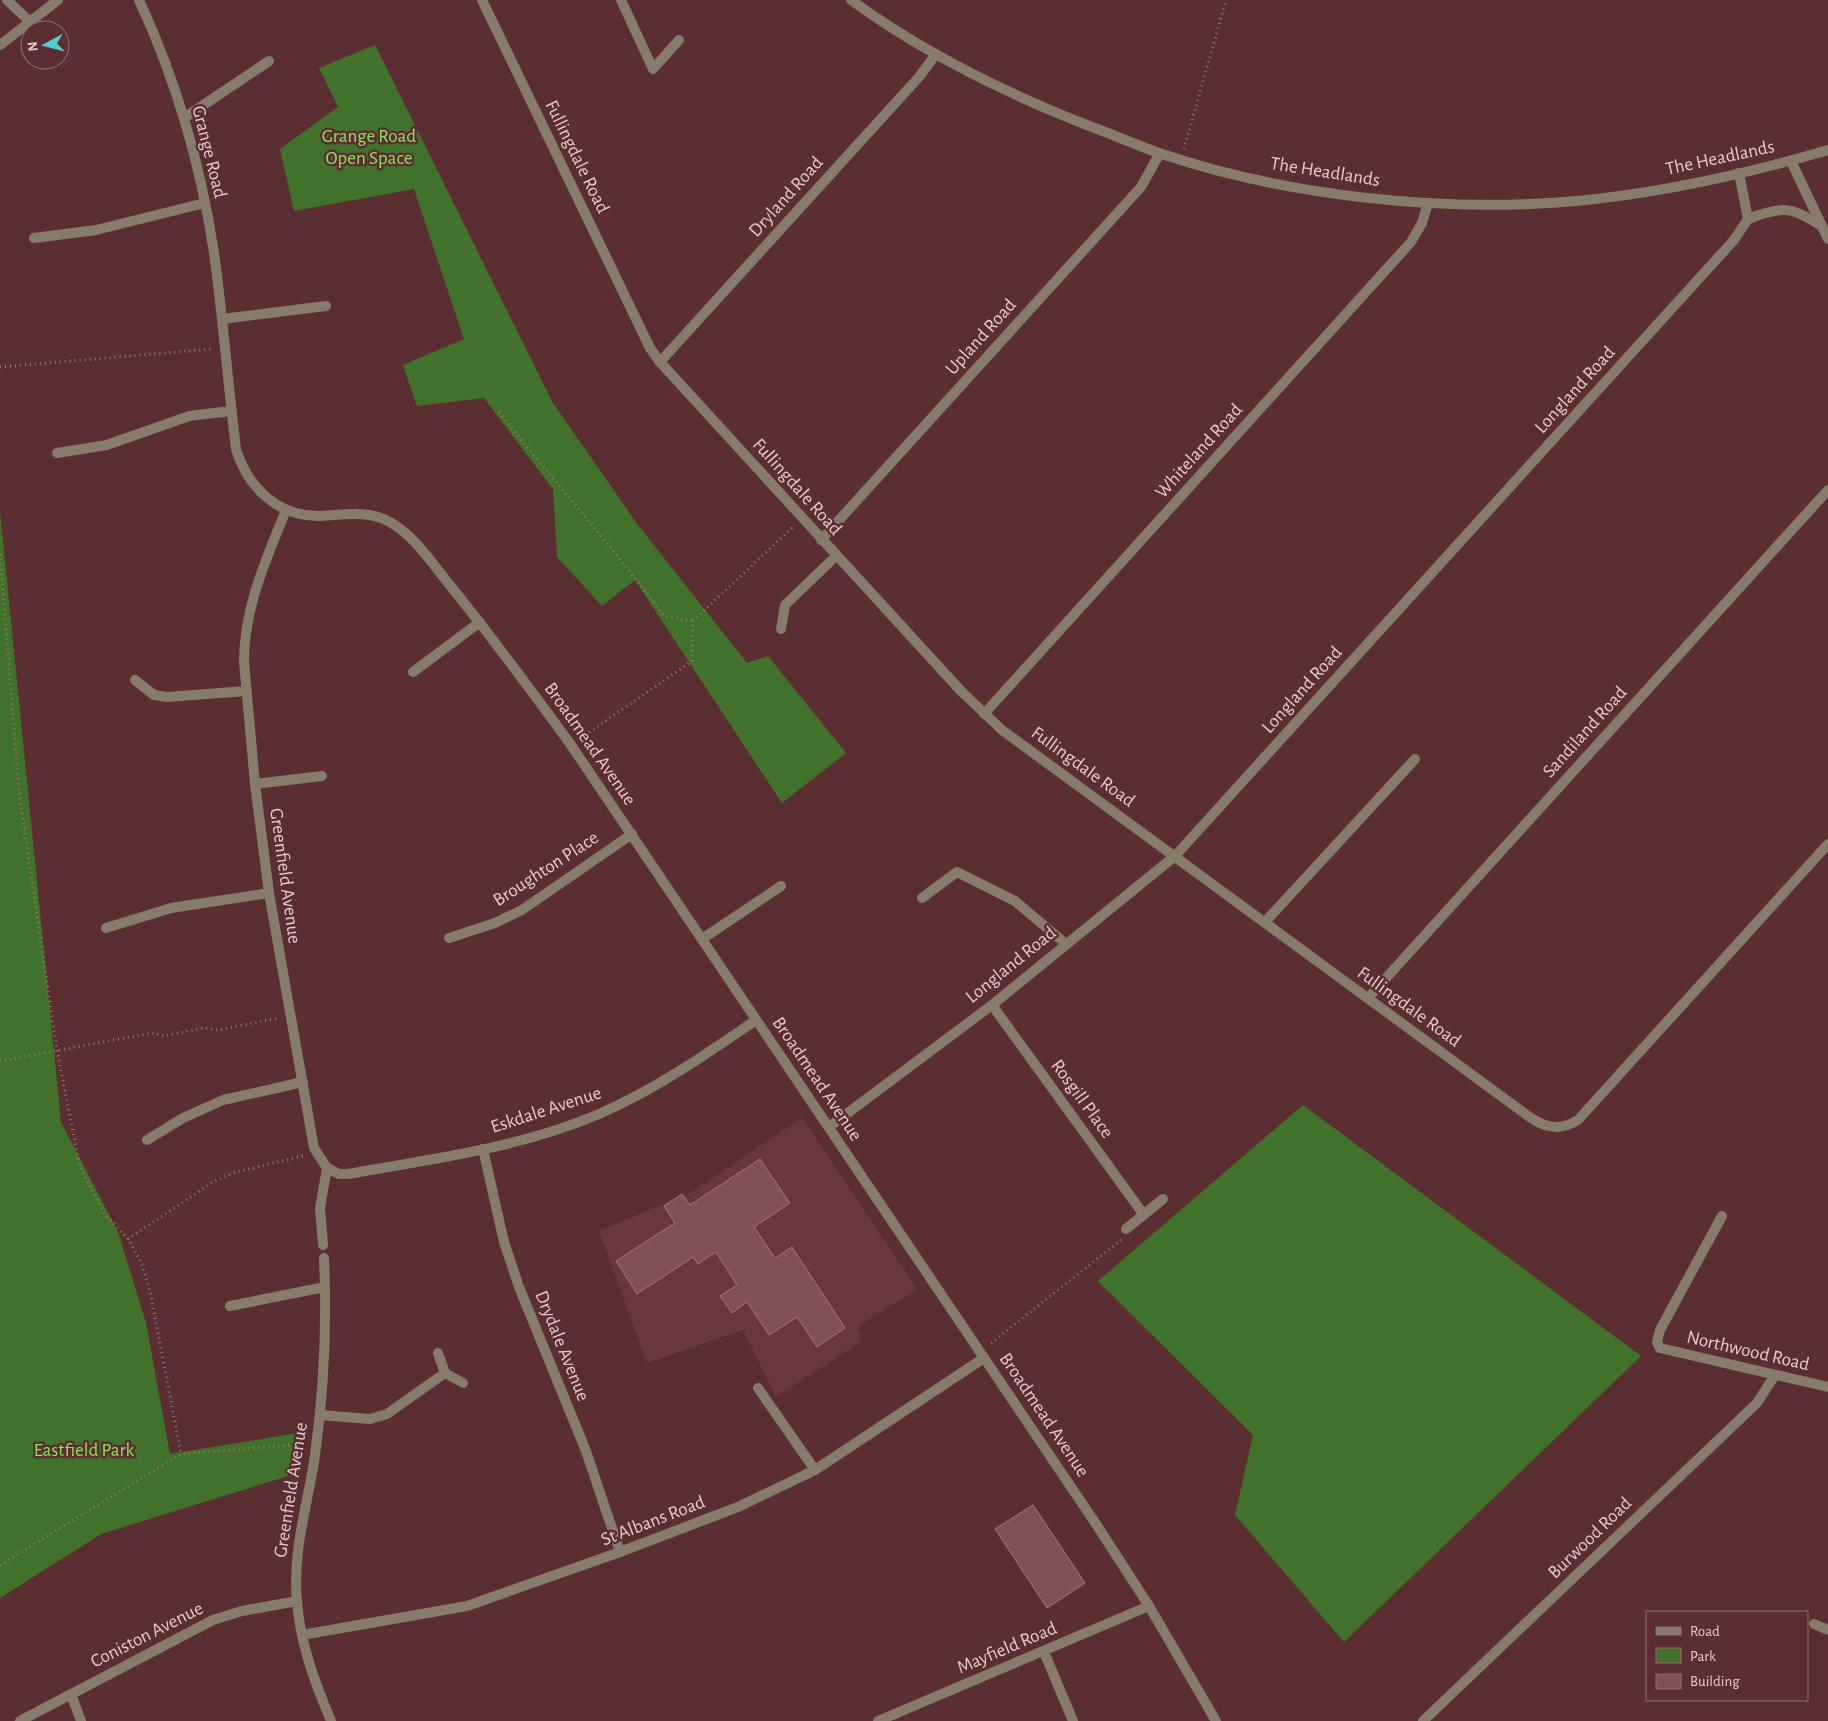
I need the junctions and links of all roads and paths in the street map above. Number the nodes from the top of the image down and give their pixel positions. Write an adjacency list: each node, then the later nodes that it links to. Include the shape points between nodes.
1 (7, 0): 8 (street)
2 (58, 0): 9 (street)
3 (139, 0): 15 (street, Grange Road, via 160,48)
4 (482, 0): 30 (street, Fullingdale Road, via 650,348)
5 (621, 0): 11 (street, via 653,69)
6 (851, 0): 13 (street, The Headlands)
7 (1226, 0): 18 (path)
8 (28, 20)
9 (30, 20)
10 (20, 28): 12 (street)
11 (679, 40)
12 (0, 45)
13 (936, 54): 17 (street, The Headlands, via 1045,109); 30 (street, Dryland Road)
14 (269, 61): 15 (street)
15 (184, 118): 21 (street, Grange Road)
16 (1828, 150): 19 (street, The Headlands)
17 (1160, 153): 18 (street, The Headlands); 39 (street, Upland Road, via 1140,187)
18 (1182, 159): 22 (street, The Headlands, via 1306,189)
19 (1791, 161): 20 (street, The Headlands); 24 (street)
20 (1739, 174): 22 (street, The Headlands, via 1575,201); 23 (street)
21 (205, 202): 25 (street, via 96,230); 28 (street, Grange Road)
22 (1428, 203): 48 (street, Whiteland Road, via 1411,242)
23 (1748, 219): 24 (street, via 1769,211 1792,210); 55 (street, Longland Road, via 1721,255)
24 (1822, 227): 26 (street)
25 (34, 238)
26 (1828, 239)
27 (326, 306): 28 (street)
28 (222, 319): 29 (street, Grange Road)
29 (225, 348): 31 (path); 32 (street, Grange Road)
30 (660, 362): 38 (street, Fullingdale Road)
31 (0, 367)
32 (231, 411): 34 (street, via 189,416 107,445); 36 (street, Grange Road, via 241,465 260,492)
33 (499, 412): 42 (path, via 664,616)
34 (58, 453)
35 (1828, 490): 64 (street, Sandiland Road)
36 (286, 510): 37 (street, Grange Road, via 309,516); 47 (street, Greenfield Avenue, via 249,609 244,642)
37 (339, 514): 43 (street, Broadmead Avenue, via 365,514 396,526 419,547)
38 (801, 518): 39 (street, Fullingdale Road); 42 (path)
39 (821, 540): 41 (street, Fullingdale Road)
40 (0, 554): 68 (path, via 19,792)
41 (836, 556): 44 (street, via 785,605); 48 (street, Fullingdale Road)
42 (693, 621): 49 (path, via 692,661)
43 (480, 622): 45 (street); 49 (street, Broadmead Avenue)
44 (781, 629)
45 (413, 672)
46 (136, 680): 47 (street, via 149,692 167,697)
47 (246, 690): 52 (street, Greenfield Avenue)
48 (984, 714): 55 (street, Fullingdale Road)
49 (571, 745): 53 (street, Broadmead Avenue)
50 (1415, 760): 59 (street)
51 (322, 776): 52 (street)
52 (255, 784): 57 (street, Greenfield Avenue)
53 (632, 834): 61 (street, Broughton Place, via 522,910); 62 (street, Broadmead Avenue)
54 (1828, 844): 64 (street, Fullingdale Road, via 1585,1113 1570,1124 1552,1128 1531,1118)
55 (1175, 856): 59 (street, Fullingdale Road); 63 (street, Longland Road)
56 (781, 886): 62 (street)
57 (269, 893): 60 (street, via 171,908); 66 (street, Greenfield Avenue)
58 (922, 898): 63 (street, via 957,872 1016,901)
59 (1265, 922): 64 (street, Fullingdale Road)
60 (106, 928)
61 (449, 938)
62 (702, 939): 67 (street, Broadmead Avenue)
63 (1066, 944): 65 (street, Longland Road)
64 (1368, 998)
65 (992, 1005): 71 (street, Longland Road); 77 (street, Rosgill Place)
66 (289, 1016): 68 (path, via 218,1030 203,1028 164,1036 152,1033); 70 (street, Greenfield Avenue)
67 (756, 1020): 71 (street, Broadmead Avenue); 73 (street, Eskdale Avenue, via 628,1100 559,1129)
68 (58, 1050): 69 (path); 80 (path, via 80,1167 105,1214)
69 (0, 1061)
70 (302, 1082): 72 (street, via 223,1100); 74 (street, Greenfield Avenue)
71 (829, 1127): 86 (street, Broadmead Avenue)
72 (147, 1140)
73 (483, 1149): 75 (street, Eskdale Avenue, via 348,1174); 96 (street, Drydale Avenue, via 504,1242 519,1287 586,1451)
74 (316, 1154): 75 (street, Greenfield Avenue); 80 (path, via 262,1164 213,1182)
75 (327, 1168): 81 (street, via 320,1208)
76 (1163, 1199): 77 (street)
77 (1144, 1214): 79 (street)
78 (1722, 1216): 88 (street, Northwood Road, via 1660,1330 1657,1342 1660,1348)
79 (1126, 1229): 86 (path, via 1125,1238)
80 (128, 1239): 94 (path, via 141,1262 150,1291)
81 (323, 1245)
82 (324, 1258): 83 (street, Greenfield Avenue)
83 (325, 1287): 84 (street); 92 (street, Greenfield Avenue)
84 (230, 1306)
85 (438, 1352): 87 (street)
86 (982, 1355): 95 (street, St Albans Road); 99 (street, Broadmead Avenue)
87 (445, 1373): 89 (street); 92 (street, via 387,1414 370,1419)
88 (1775, 1375): 90 (street, Northwood Road); 111 (street, Burwood Road, via 1757,1403)
89 (463, 1383)
90 (1828, 1387)
91 (758, 1388): 95 (street)
92 (320, 1415): 93 (street, Greenfield Avenue)
93 (317, 1442): 94 (path); 98 (street, Greenfield Avenue, via 297,1551)
94 (181, 1454): 97 (path)
95 (815, 1470): 96 (street, St Albans Road, via 738,1507)
96 (620, 1552): 102 (street, St Albans Road, via 467,1606)
97 (0, 1565)
98 (297, 1602): 102 (street, Greenfield Avenue); 104 (street, Coniston Avenue, via 242,1611 213,1620)
99 (1149, 1606): 103 (street, Mayfield Road); 110 (street, Broadmead Avenue)
100 (1814, 1624): 101 (street)
101 (1828, 1630)
102 (302, 1636): 107 (street, Greenfield Avenue)
103 (1044, 1652): 108 (street, Mayfield Road); 109 (street)
104 (71, 1694): 105 (street, Coniston Avenue); 106 (street)
105 (20, 1721)
106 (81, 1721)
107 (332, 1721)
108 (878, 1721)
109 (1073, 1721)
110 (1216, 1721)
111 (1423, 1721)

